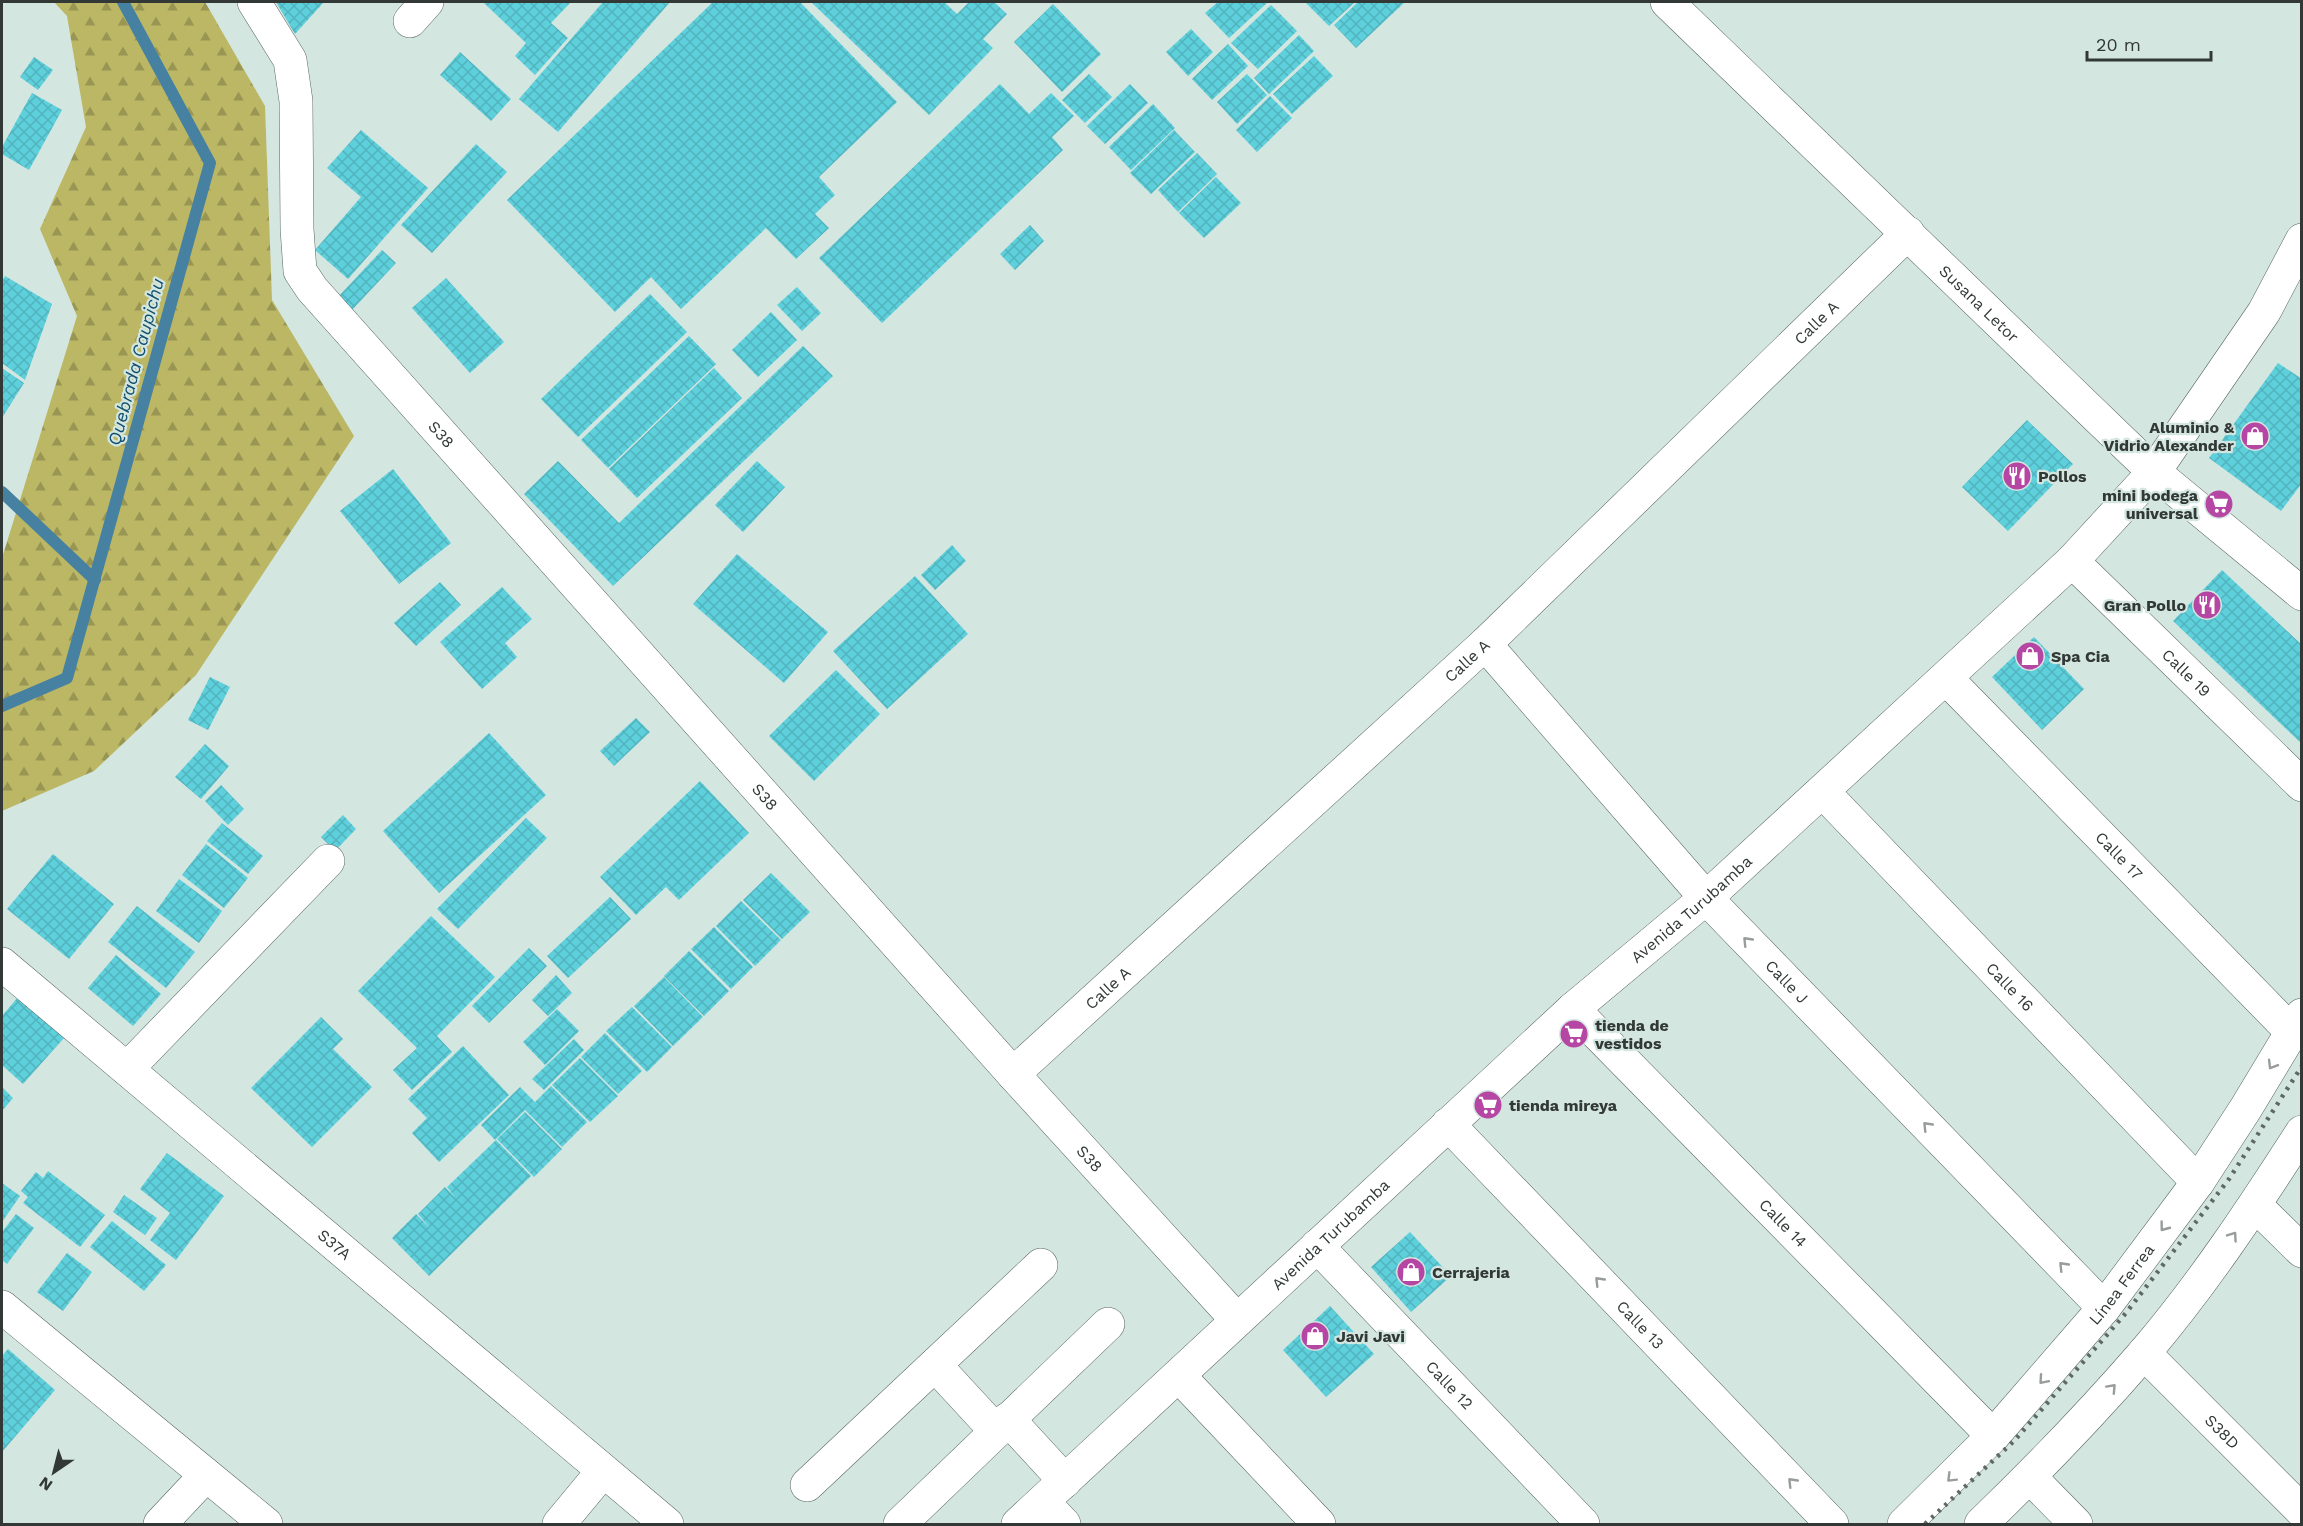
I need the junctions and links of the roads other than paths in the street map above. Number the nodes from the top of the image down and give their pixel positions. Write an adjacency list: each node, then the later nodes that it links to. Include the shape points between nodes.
1 (254, 2): 18 (street, S38, via 290,60 296,101 300,270 312,289)
2 (1667, 2): 3 (street, Susana Letor)
3 (1908, 233): 5 (street, Susana Letor); 8 (street, Calle A)
4 (2301, 240): 5 (street, Avenida Turubamba, via 2264,312)
5 (2154, 472): 6 (street, Avenida Turubamba); 7 (street, Susana Letor)
6 (2072, 561): 9 (street, Avenida Turubamba); 10 (street, Calle 19)
7 (2301, 594)
8 (1485, 644): 13 (street, Calle J); 18 (street, Calle A)
9 (1946, 678): 11 (street, Avenida Turubamba); 16 (street, Calle 17)
10 (2301, 784)
11 (1823, 792): 13 (street, Avenida Turubamba); 21 (street, Calle 16)
12 (328, 861): 17 (street)
13 (1706, 898): 15 (street, Avenida Turubamba); 27 (street, Calle J, one-way to 13)
14 (2, 964): 17 (street, S37A)
15 (1573, 1009): 19 (street, Avenida Turubamba); 34 (street, Calle 14)
16 (2297, 1023): 21 (street, Línea Ferrea, one-way to 21)
17 (127, 1070): 35 (street, S37A)
18 (1013, 1074): 28 (street, S38)
19 (1448, 1124): 23 (street, Avenida Turubamba); 49 (street, Calle 13, one-way to 19)
20 (2301, 1132): 22 (street)
21 (2198, 1182): 27 (street, Línea Ferrea, one-way to 27)
22 (2255, 1205): 24 (street); 30 (street, one-way to 22)
23 (1317, 1246): 28 (street, Avenida Turubamba); 48 (street, Calle 12)
24 (2301, 1251)
25 (1041, 1265): 31 (street)
26 (2, 1307): 36 (street)
27 (2104, 1308): 34 (street, Línea Ferrea, one-way to 34)
28 (1237, 1320): 32 (street, Avenida Turubamba)
29 (1108, 1324): 33 (street)
30 (2144, 1353): 37 (street, one-way to 30); 40 (street, S38D)
31 (935, 1365): 33 (street); 38 (street)
32 (1179, 1376): 39 (street, Avenida Turubamba); 47 (street)
33 (1002, 1425): 39 (street); 45 (street)
34 (1993, 1437): 50 (street, Línea Ferrea, one-way to 50)
35 (603, 1471): 43 (street); 44 (street, S37A)
36 (206, 1475): 41 (street); 42 (street)
37 (2030, 1477): 51 (street); 52 (street)
38 (807, 1485)
39 (1057, 1503): 46 (street, Avenida Turubamba)
40 (2301, 1511)
41 (160, 1524)
42 (266, 1524)
43 (559, 1524)
44 (667, 1524)
45 (900, 1524)
46 (1018, 1524)
47 (1319, 1524)
48 (1583, 1524)
49 (1832, 1524)
50 (1904, 1524)
51 (1981, 1524)
52 (2076, 1524)

